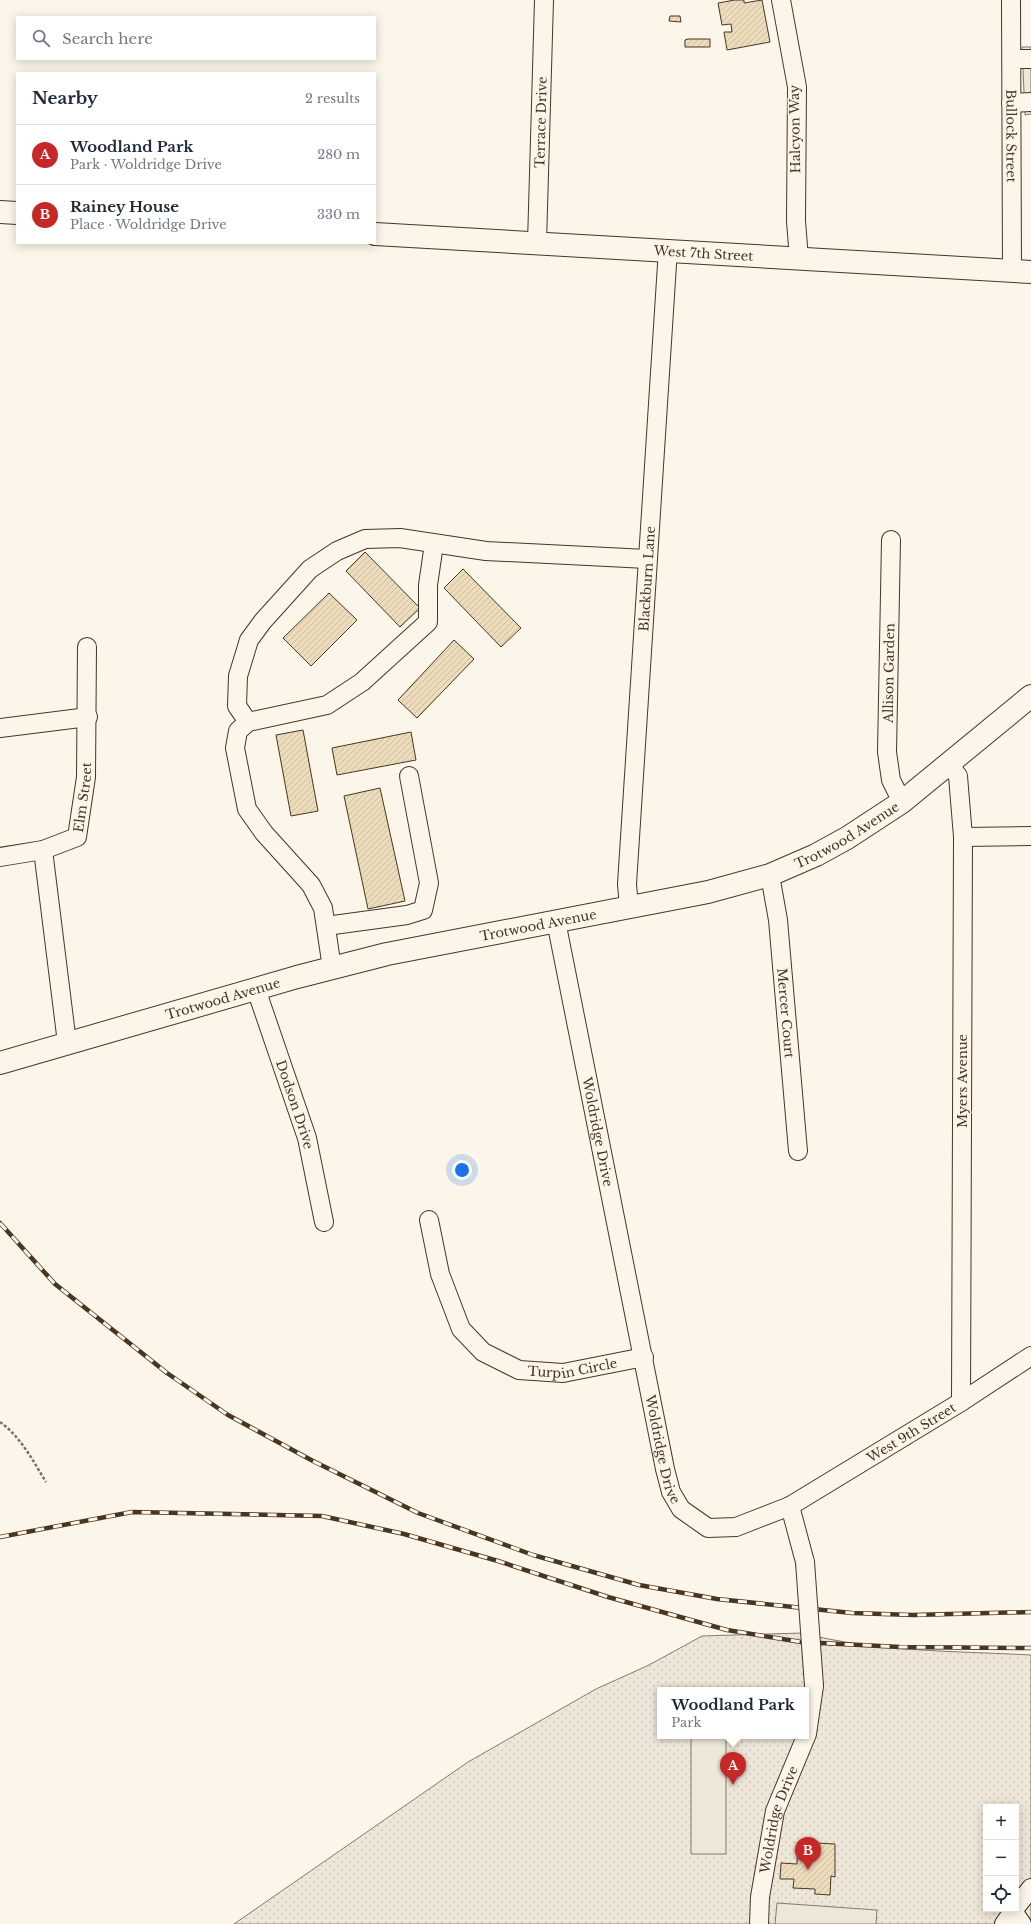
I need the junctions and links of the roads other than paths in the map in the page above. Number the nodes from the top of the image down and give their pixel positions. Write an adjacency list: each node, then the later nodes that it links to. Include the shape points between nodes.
1 (544, 0): 11 (street, Terrace Drive)
2 (781, 0): 13 (street, Halcyon Way, via 796,87 796,221)
3 (1011, 0): 4 (street, Bullock Street)
4 (1012, 59): 5 (street); 7 (street, Bullock Street)
5 (1031, 59)
6 (1031, 102): 7 (street)
7 (1011, 103): 14 (street, Bullock Street)
8 (0, 212): 9 (main road)
9 (16, 213)
10 (376, 234): 11 (main road, West 7th Street)
11 (537, 243): 12 (main road, West 7th Street)
12 (668, 249): 13 (main road, West 7th Street); 17 (street, Blackburn Lane)
13 (799, 260): 14 (main road, West 7th Street)
14 (1021, 272)
15 (891, 540): 25 (street, Allison Garden, via 887,752 891,780)
16 (434, 544): 17 (street, via 486,551); 21 (street, via 428,585 428,622 362,682 327,705); 21 (street, via 400,538 365,539 337,551 310,568 262,621 249,640 238,676 237,706)
17 (648, 559): 31 (street, Blackburn Lane, via 627,884)
18 (87, 647): 20 (street, Elm Street)
19 (1031, 696): 23 (main road, Trotwood Avenue)
20 (88, 717): 22 (street); 28 (street, Elm Street, via 86,777 77,838)
21 (248, 722): 33 (street, via 238,731 235,748 247,809 264,833 311,885 323,908)
22 (0, 728)
23 (948, 764): 25 (main road, Trotwood Avenue); 27 (street, Myers Avenue, via 958,776)
24 (408, 776): 33 (street, via 429,883 422,910 407,915)
25 (902, 802): 30 (main road, Trotwood Avenue, via 847,838)
26 (1031, 836): 27 (street)
27 (963, 837): 43 (street, Myers Avenue)
28 (43, 850): 29 (street); 36 (street)
29 (0, 858)
30 (770, 875): 31 (main road, Trotwood Avenue, via 708,892); 38 (street, Mercer Court, via 778,920)
31 (629, 908): 32 (main road, Trotwood Avenue)
32 (556, 921): 34 (main road, Trotwood Avenue, via 387,954); 42 (street, Woldridge Drive)
33 (326, 926): 34 (street)
34 (332, 968): 35 (main road, Trotwood Avenue)
35 (256, 989): 36 (main road, Trotwood Avenue); 40 (street, Dodson Drive, via 307,1138)
36 (67, 1043): 37 (main road, Trotwood Avenue)
37 (0, 1063)
38 (798, 1151)
39 (429, 1220): 42 (street, Turpin Circle, via 440,1274 461,1329 483,1352 520,1370 563,1373)
40 (324, 1222)
41 (1031, 1356): 43 (street, West 9th Street)
42 (644, 1357): 44 (street, Woldridge Drive, via 665,1469 671,1492 681,1509 708,1528 736,1526)
43 (961, 1402): 44 (street, West 9th Street)
44 (790, 1506): 45 (street, Woldridge Drive, bridge, via 805,1562 814,1686)
45 (809, 1720)
46 (805, 1739): 49 (street, Woldridge Drive, bridge, via 775,1811 760,1897)
47 (1031, 1888): 48 (street)
48 (1014, 1915)
49 (760, 1924)

